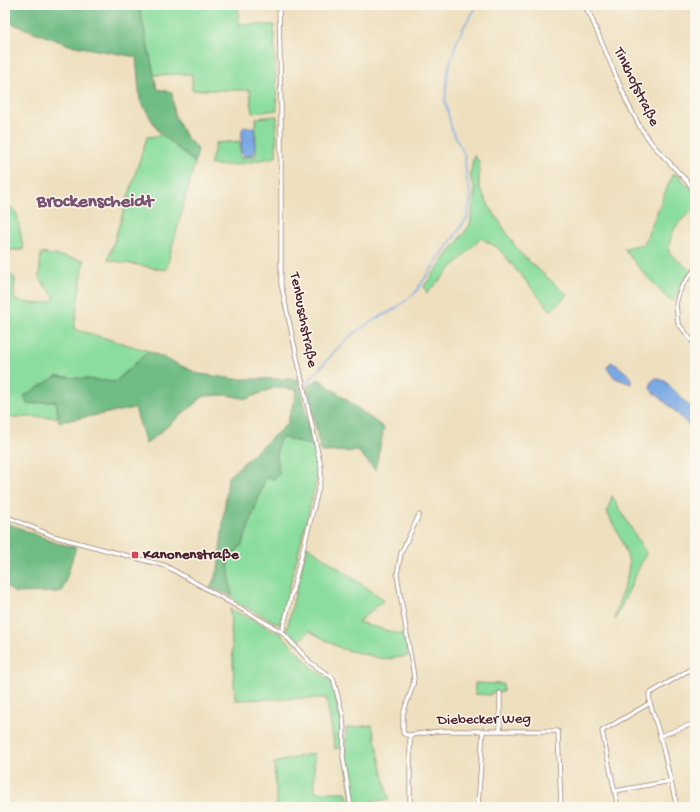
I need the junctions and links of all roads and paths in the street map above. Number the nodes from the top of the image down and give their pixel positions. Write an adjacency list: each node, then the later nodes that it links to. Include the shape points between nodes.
1 (279, 5): 8 (street, Tenbuschstraße, via 281,284 321,467 321,479)
2 (582, 5): 3 (street, Tinkhofstraße, via 591,17 640,127 653,145)
3 (695, 190)
4 (695, 269): 5 (street, via 682,286 676,304 678,323)
5 (695, 345)
6 (419, 515): 15 (street, via 401,553 397,575 414,677 403,714 403,733)
7 (5, 516): 8 (street, via 53,536 166,566)
8 (282, 632): 19 (street, via 311,663 333,678 343,716 343,757)
9 (695, 668): 11 (street, via 648,694)
10 (500, 693): 14 (street)
11 (650, 703): 16 (street); 18 (street, via 602,731)
12 (695, 724): 16 (street)
13 (483, 730): 14 (street, Diebecker Weg); 15 (street, Diebecker Weg); 21 (street)
14 (500, 730): 22 (street, Diebecker Weg, via 558,731)
15 (410, 735): 20 (street)
16 (660, 736): 17 (street)
17 (671, 781): 18 (street); 24 (street)
18 (615, 791): 23 (street)
19 (352, 807)
20 (410, 807)
21 (478, 807)
22 (560, 807)
23 (618, 807)
24 (677, 807)

